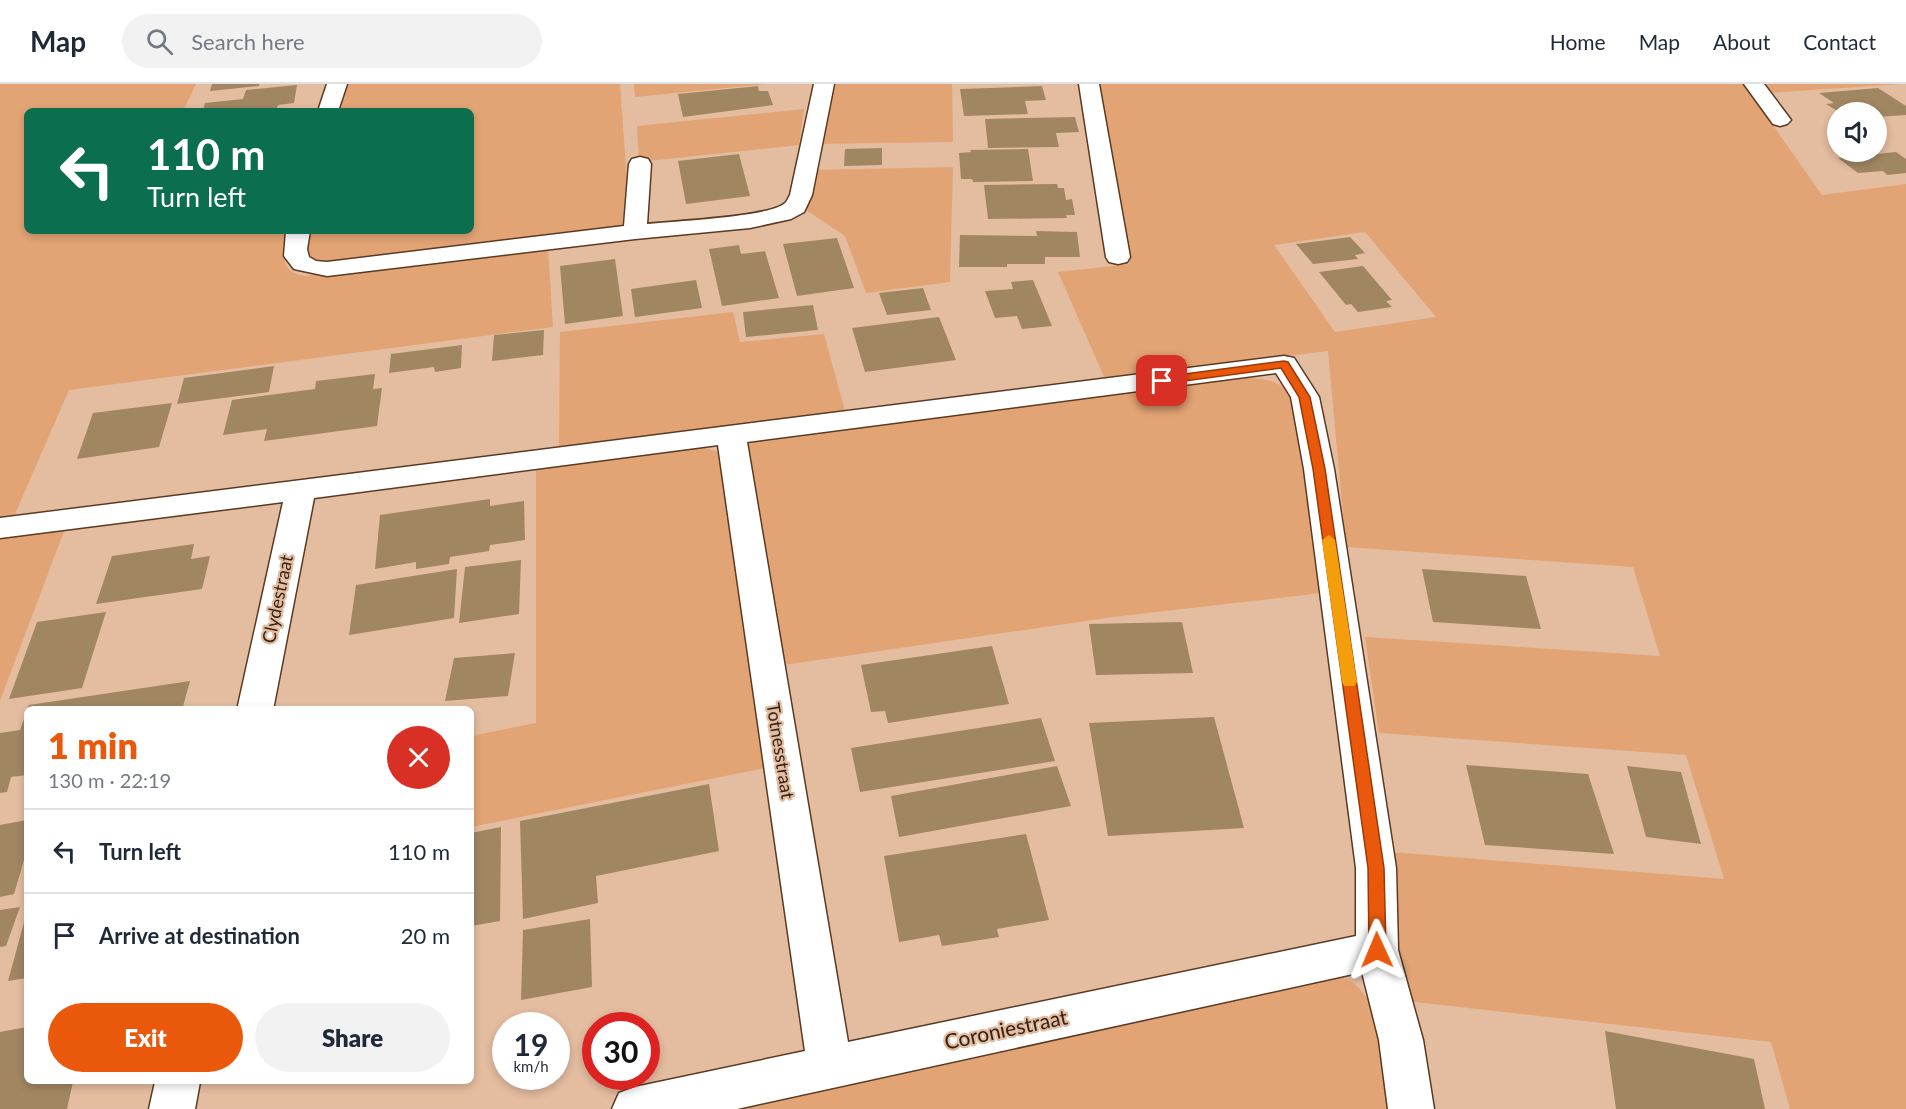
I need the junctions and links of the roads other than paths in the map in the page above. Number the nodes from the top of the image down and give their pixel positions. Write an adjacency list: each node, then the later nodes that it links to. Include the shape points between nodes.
1 (337, 84): 5 (street)
2 (824, 84): 8 (street, via 796,207 750,221)
3 (1089, 84): 10 (street)
4 (1754, 84): 6 (street)
5 (329, 108)
6 (1780, 120)
7 (640, 164): 8 (street)
8 (635, 232): 9 (street, via 327,269 301,264 295,255)
9 (298, 234)
10 (1118, 257)
11 (731, 434): 12 (street); 15 (street, via 1284,364 1305,397 1319,469 1376,868); 16 (street, Totnesstraat)
12 (301, 489): 13 (street); 14 (street, Clydestraat)
13 (0, 528)
14 (256, 706)
15 (1377, 950): 16 (street, Coroniestraat); 20 (street, via 1401,1040)
16 (830, 1068): 19 (street, Coroniestraat)
17 (178, 1084): 18 (street)
18 (172, 1109)
19 (635, 1109)
20 (1411, 1109)

